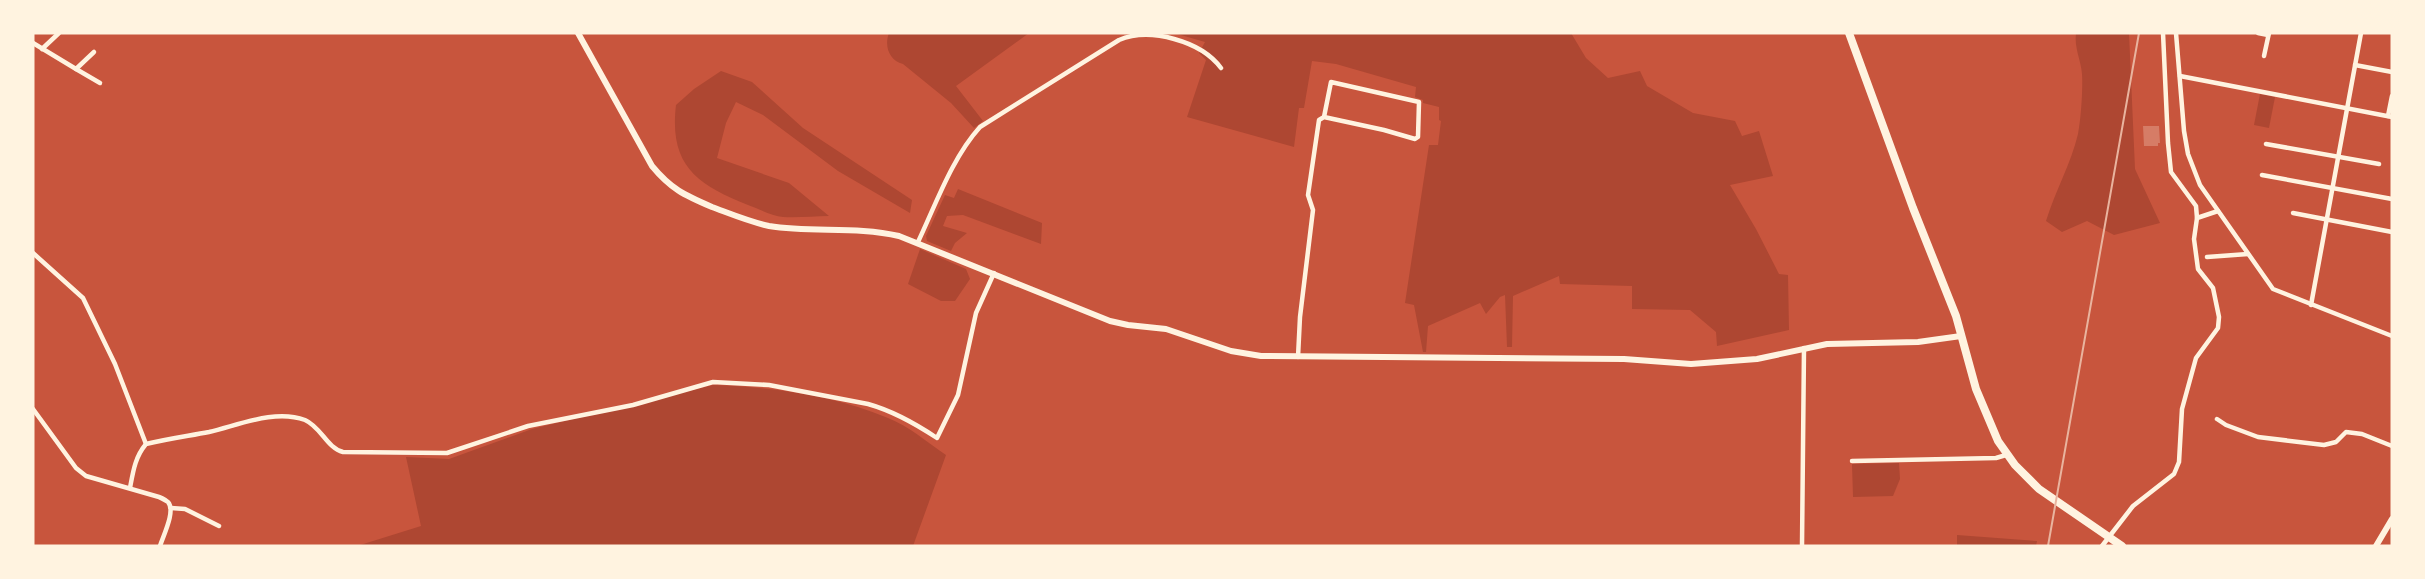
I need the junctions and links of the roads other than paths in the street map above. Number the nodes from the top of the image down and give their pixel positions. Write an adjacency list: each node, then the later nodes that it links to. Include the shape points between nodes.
1 (59, 33): 10 (street)
2 (578, 33): 34 (street, via 652,166 667,184 688,197 769,226 878,231)
3 (1849, 33): 40 (highway)
4 (2163, 33): 31 (street, via 2171,172 2196,206)
5 (2176, 33): 17 (street)
6 (2258, 33): 8 (street)
7 (2361, 33): 13 (street)
8 (2269, 34): 12 (street)
9 (33, 43): 10 (street)
10 (42, 49): 15 (street)
11 (94, 52): 15 (street)
12 (2264, 56)
13 (2355, 65): 16 (street); 20 (street)
14 (1221, 68): 34 (street, via 1214,58 1190,44 1144,34 1119,40 980,127 951,172)
15 (76, 69): 18 (street)
16 (2392, 72)
17 (2180, 76): 20 (street); 29 (street, via 2188,154 2200,185)
18 (100, 83)
19 (2392, 96): 21 (street)
20 (2347, 108): 21 (street); 24 (street)
21 (2390, 116)
22 (1324, 117): 22 (street, via 1415,139 1419,102 1331,82); 43 (street, via 1320,120 1308,195 1313,210)
23 (2266, 144): 24 (street)
24 (2338, 157): 25 (street); 27 (street)
25 (2379, 164)
26 (2262, 175): 27 (street)
27 (2333, 188): 28 (street); 32 (street)
28 (2392, 199)
29 (2218, 211): 31 (street); 36 (street)
30 (2293, 213): 32 (street)
31 (2197, 218): 54 (street, via 2194,239 2198,269 2213,288 2218,328 2196,357 2182,409 2177,469 2133,506)
32 (2327, 220): 33 (street); 39 (street)
33 (2392, 232)
34 (918, 242): 38 (street)
35 (33, 253): 46 (street, via 83,298 115,364)
36 (2248, 254): 37 (street); 39 (street, via 2272,289)
37 (2207, 257)
38 (994, 273): 43 (street, via 1110,321 1166,329 1242,354); 46 (street, via 976,313 963,382 937,438 883,408 868,404 769,385 713,382 633,405 528,426 447,453 343,452 336,450 307,421 275,417)
39 (2312, 304): 41 (street)
40 (1961, 336): 42 (street); 48 (highway, via 1976,389)
41 (2392, 336)
42 (1804, 348): 43 (street, via 1757,359 1691,364 1624,359); 56 (street)
43 (1298, 357)
44 (33, 409): 50 (street, via 76,468 86,476)
45 (2217, 419): 47 (street, via 2258,437 2331,445 2346,432 2353,432)
46 (146, 444): 50 (street, via 139,452)
47 (2392, 446)
48 (2006, 455): 49 (street); 54 (highway, via 2047,496)
49 (1852, 461)
50 (130, 488): 51 (street, via 159,497)
51 (171, 508): 53 (street, via 184,509); 55 (street)
52 (2392, 519): 59 (street)
53 (219, 526)
54 (2109, 537): 57 (street); 58 (highway)
55 (160, 546)
56 (1802, 546)
57 (2102, 546)
58 (2122, 546)
59 (2376, 546)

